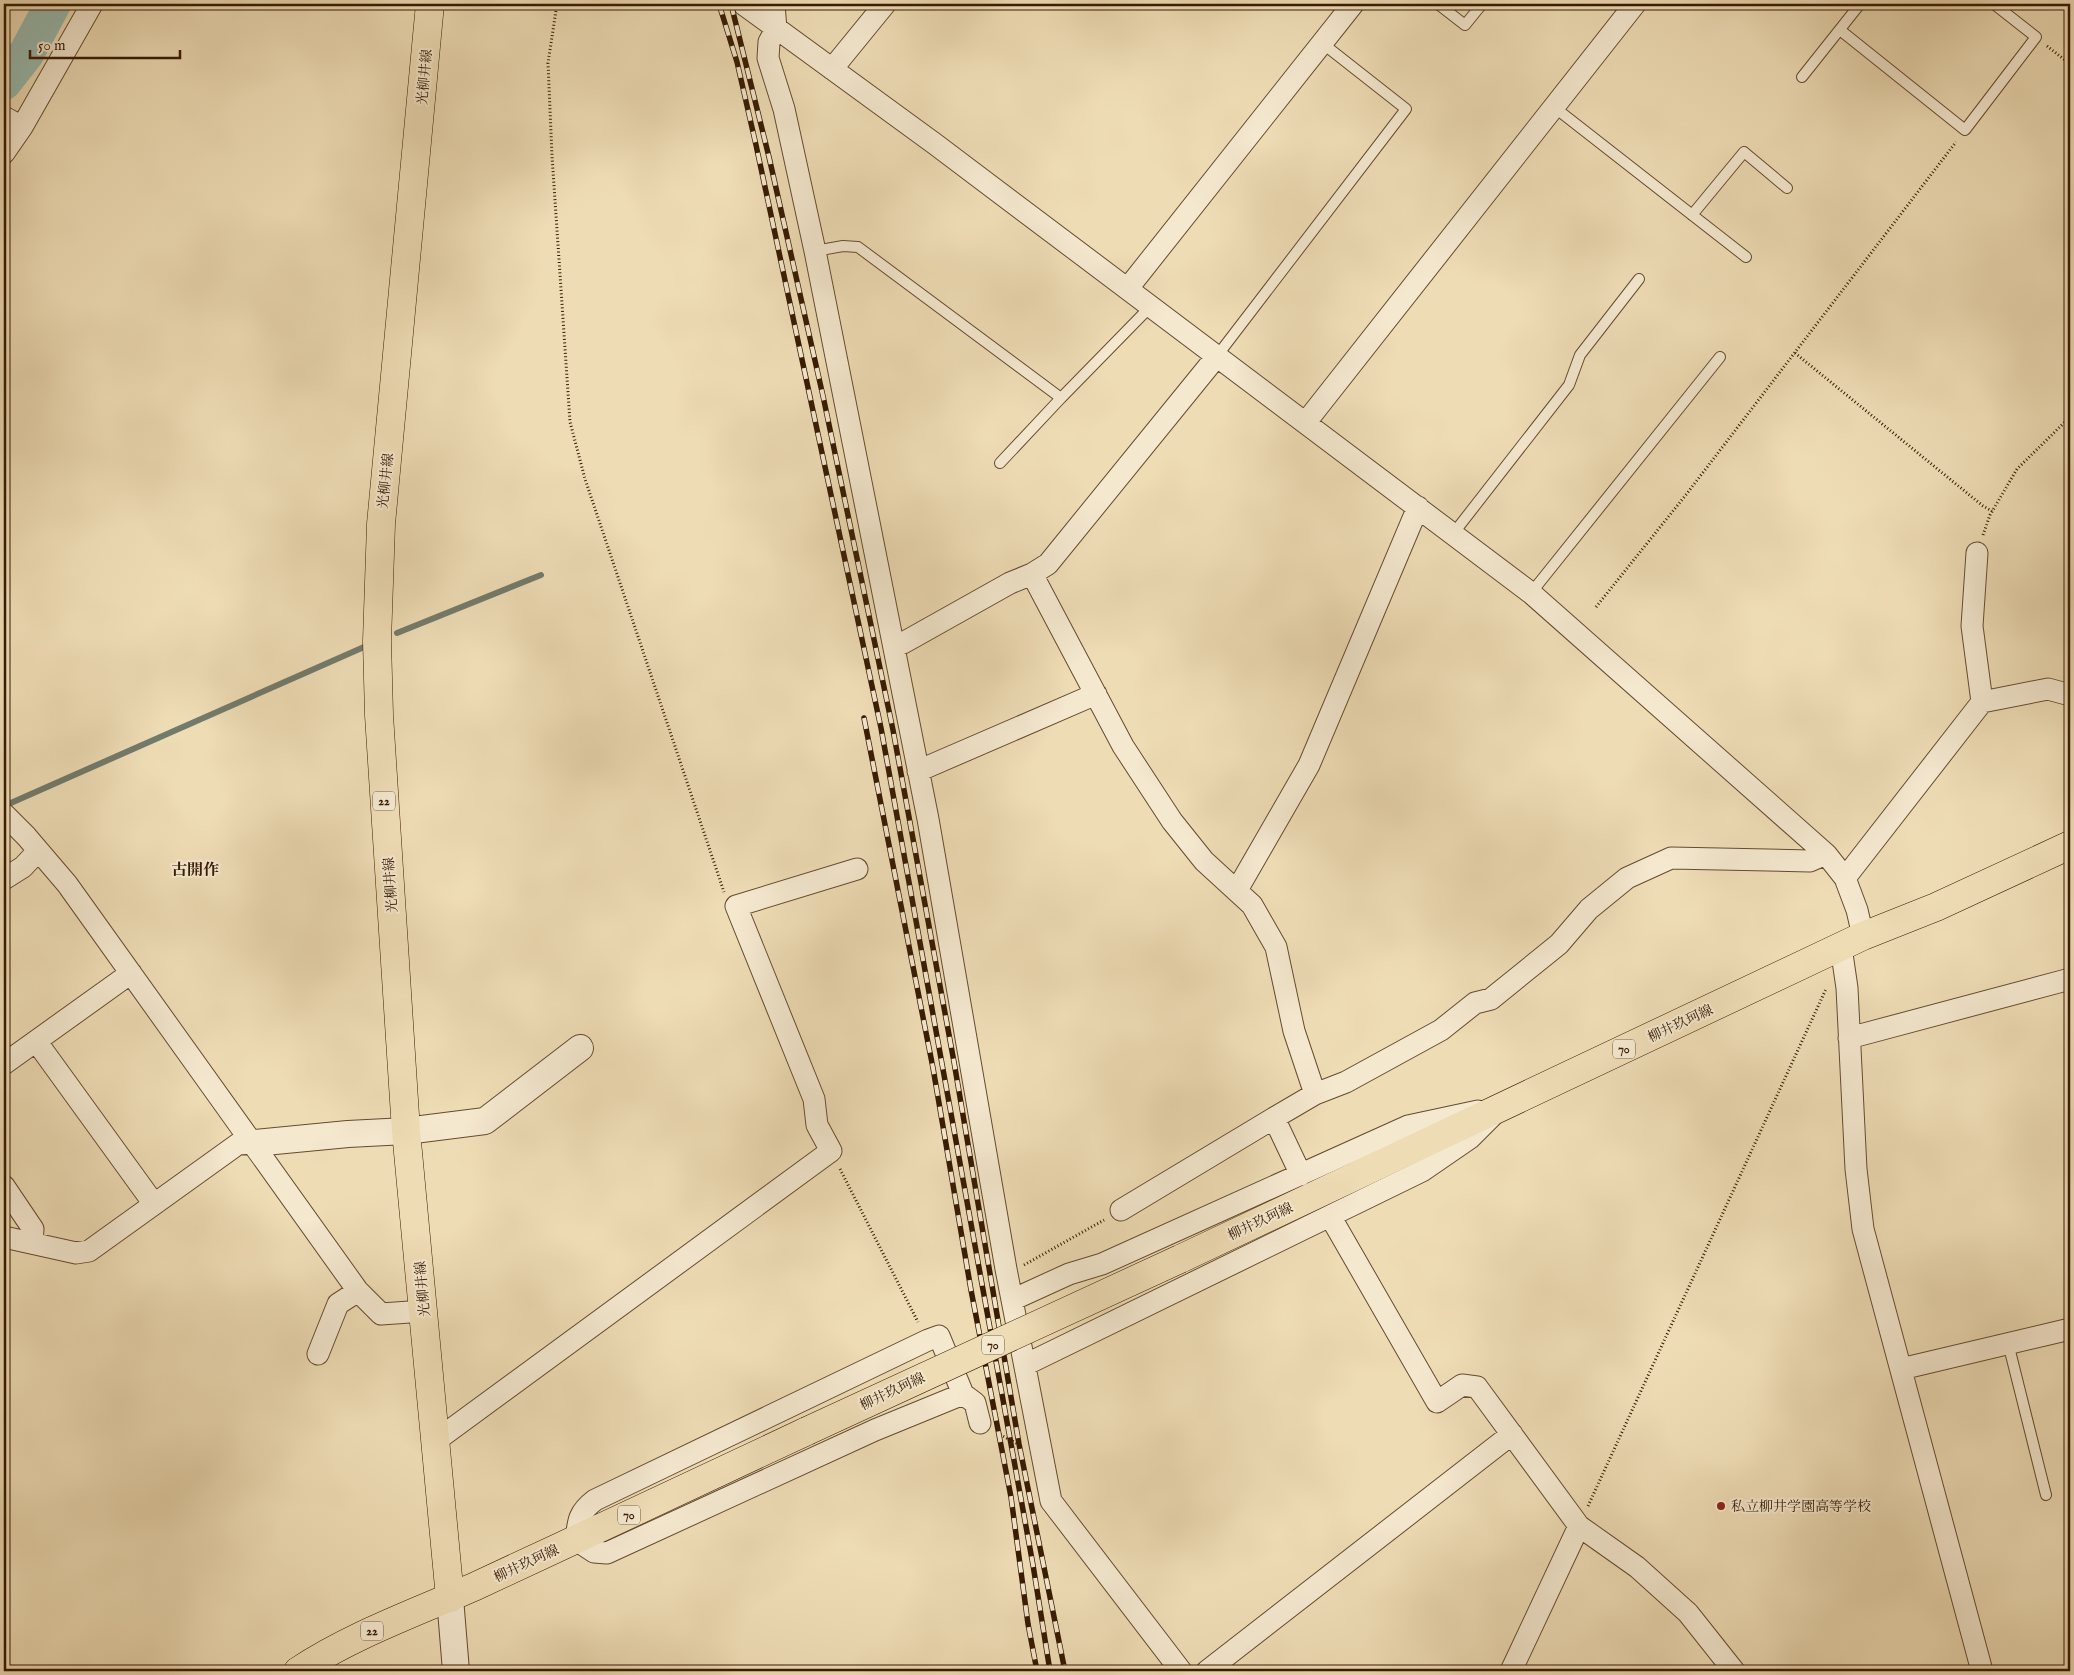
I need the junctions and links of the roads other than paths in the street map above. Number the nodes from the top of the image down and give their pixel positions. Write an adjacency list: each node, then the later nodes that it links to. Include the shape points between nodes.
1 (92, 4): 18 (street)
2 (430, 4): 60 (main road, 光柳井線 / 22, via 381,524 377,642)
3 (743, 4): 12 (street)
4 (774, 4): 12 (street)
5 (885, 4): 15 (street)
6 (1353, 4): 14 (street)
7 (1438, 4): 8 (lane, via 1465,25)
8 (1482, 4)
9 (1635, 4): 17 (street)
10 (1860, 4): 13 (lane)
11 (1994, 4): 13 (lane, via 2036,38 1966,130)
12 (776, 29): 15 (street); 22 (street, via 768,42 768,58 784,109)
13 (1840, 30): 16 (lane)
14 (1322, 43): 25 (street); 27 (lane, via 1406,109)
15 (832, 69): 25 (street)
16 (1802, 77)
17 (1554, 107): 21 (lane); 30 (street)
18 (14, 122): 19 (street)
19 (4, 153)
20 (1787, 188): 21 (lane, via 1744,152)
21 (1692, 215): 23 (lane)
22 (815, 251): 29 (lane, via 858,247); 37 (street)
23 (1746, 257)
24 (1639, 279): 33 (lane, via 1580,355 1569,385)
25 (1128, 288): 26 (street)
26 (1151, 306): 27 (street); 29 (lane)
27 (1217, 356): 30 (street); 35 (street, via 1048,564)
28 (1720, 357): 36 (lane)
29 (1061, 398): 31 (lane)
30 (1306, 422): 32 (street)
31 (1000, 463)
32 (1418, 507): 33 (street); 49 (street, via 1309,765)
33 (1453, 534): 36 (street)
34 (1978, 553): 40 (street, via 1972,626)
35 (1032, 574): 37 (street); 38 (street)
36 (1531, 594): 45 (street)
37 (894, 647): 41 (street)
38 (1096, 694): 41 (street); 49 (street, via 1123,746 1172,821 1204,861)
39 (2070, 695): 40 (street, via 2048,689)
40 (1982, 702): 47 (street)
41 (918, 771): 71 (street)
42 (4, 814): 44 (street)
43 (2070, 845): 50 (main road, 柳井玖珂線 / 70)
44 (38, 851): 48 (street, via 23,867); 51 (street, via 67,884)
45 (1826, 854): 47 (street); 57 (street, via 1810,861 1671,858 1627,878 1589,908 1559,944 1491,999 1475,1003 1441,1030 1346,1082)
46 (857, 869): 82 (street, via 736,906 814,1100 817,1125 830,1152)
47 (1845, 878): 50 (street, via 1857,910)
48 (4, 879)
49 (1237, 890): 57 (street, via 1252,905 1276,947 1294,1031)
50 (1852, 941): 53 (street, via 1847,988); 58 (main road, 柳井玖珂線 / 70)
51 (131, 973): 54 (street); 61 (street)
52 (2070, 979): 53 (street)
53 (1849, 1038): 78 (street, via 1856,1169 1864,1229)
54 (36, 1041): 56 (street); 64 (street)
55 (580, 1048): 60 (street, via 485,1120)
56 (4, 1064)
57 (1315, 1094): 59 (street)
58 (1500, 1108): 62 (street, via 1408,1126); 66 (street, via 1470,1138 1422,1171); 85 (main road, 柳井玖珂線 / 70, bridge)
59 (1274, 1118): 62 (street); 65 (street)
60 (406, 1130): 61 (street); 72 (main road, 光柳井線 / 22)
61 (254, 1143): 64 (street, via 238,1144); 70 (street)
62 (1300, 1175): 69 (street)
63 (4, 1186): 68 (street, via 33,1229)
64 (154, 1204): 68 (street, via 89,1251 76,1253)
65 (1121, 1210)
66 (1330, 1216): 73 (street); 81 (street, via 1437,1402 1462,1385 1477,1388)
67 (4, 1237): 68 (street)
68 (32, 1243)
69 (1102, 1264): 71 (street, via 1069,1274); 73 (street)
70 (358, 1291): 72 (street, via 380,1314); 76 (street, via 338,1304)
71 (1012, 1300): 77 (street)
72 (424, 1311): 82 (main road, 光柳井線 / 22)
73 (1125, 1316): 77 (street)
74 (2070, 1329): 75 (street)
75 (2008, 1343): 78 (street); 83 (lane)
76 (318, 1354)
77 (1025, 1365): 89 (street, via 1051,1501)
78 (1901, 1369): 93 (street)
79 (963, 1394): 80 (street, via 975,1403); 85 (street, via 875,1430 607,1553 594,1552); 85 (street, via 939,1336 928,1340 595,1500 584,1508 578,1521)
80 (980, 1423)
81 (1512, 1434): 84 (street); 90 (street)
82 (434, 1442): 86 (main road, 光柳井線 / 22)
83 (2046, 1495)
84 (1579, 1526): 91 (street); 92 (street, via 1636,1567 1688,1613)
85 (576, 1540): 86 (main road, 柳井玖珂線 / 70)
86 (450, 1598): 87 (main road, 22, via 322,1655); 88 (street)
87 (298, 1671)
88 (456, 1671)
89 (1181, 1671)
90 (1206, 1671)
91 (1511, 1671)
92 (1734, 1671)
93 (1982, 1671)

